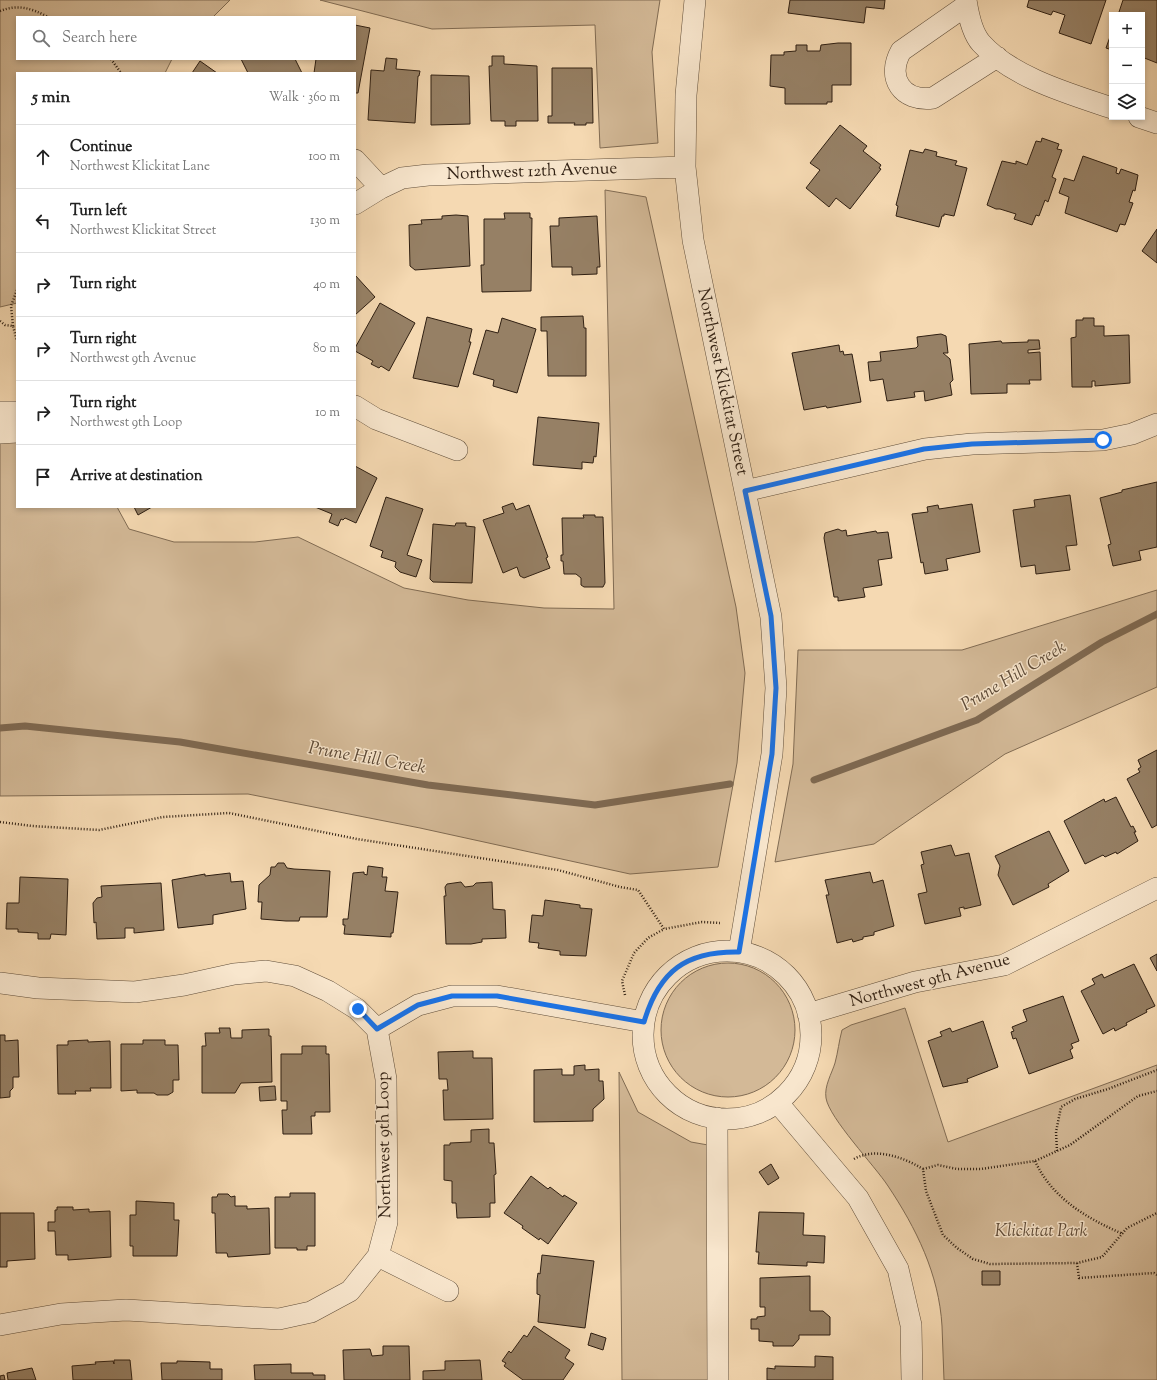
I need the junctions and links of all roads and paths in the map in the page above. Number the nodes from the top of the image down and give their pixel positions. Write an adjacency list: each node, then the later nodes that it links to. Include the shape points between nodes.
1 (695, 0): 12 (street, Northwest Klickitat Street, via 686,96)
2 (966, 2): 5 (street, via 980,42); 5 (street, via 901,51 896,59 895,78 906,93 924,99 933,98)
3 (0, 11): 4 (path, via 10,7 26,7)
4 (46, 16)
5 (997, 57): 8 (street, via 1043,85)
6 (112, 60): 7 (path)
7 (120, 72)
8 (1109, 107)
9 (1145, 119): 10 (street)
10 (1157, 123)
11 (356, 161): 13 (street)
12 (685, 167): 13 (street, Northwest 12th Avenue, via 428,175 402,178); 26 (street, Northwest Klickitat Street, via 693,240)
13 (381, 188): 14 (street, Northwest 12th Avenue)
14 (356, 203)
15 (16, 293): 17 (path, via 11,306)
16 (0, 321): 17 (path)
17 (13, 326): 18 (path)
18 (16, 338)
19 (356, 407): 25 (street, via 376,419)
20 (0, 412): 21 (street)
21 (16, 412)
22 (1157, 424): 26 (street, via 1132,434 1103,440 972,444 924,449)
23 (16, 432): 24 (street)
24 (0, 433)
25 (457, 450)
26 (745, 491): 29 (street, Northwest Klickitat Street, via 771,616 776,688 772,754)
27 (0, 822): 30 (path, via 99,830 162,817 229,813 357,839 558,870 638,890)
28 (1157, 888): 33 (street, Northwest 9th Avenue, via 1004,965 916,982)
29 (745, 924): 30 (path, via 702,922); 31 (street, Northwest Klickitat Street)
30 (664, 929): 34 (path, via 648,938 634,954 622,982 625,992)
31 (739, 952): 33 (street, via 758,957 776,967 802,996); 35 (street, via 703,955 677,968 650,1001)
32 (0, 983): 36 (street, via 38,988 135,992 184,986 234,974 266,971 295,976 328,991 358,1009)
33 (808, 1014): 39 (street, via 811,1039 807,1063 795,1085)
34 (622, 1018): 35 (street); 36 (street, via 497,996 452,996 418,1005)
35 (644, 1022): 40 (street, via 644,1047 651,1070 664,1092 683,1107 706,1117)
36 (377, 1029): 47 (street, Northwest 9th Loop, via 386,1079 387,1222)
37 (1157, 1070): 41 (path, via 1075,1099 1061,1107 1056,1132)
38 (1157, 1091): 41 (path, via 1138,1096 1070,1145)
39 (778, 1103): 40 (street, via 756,1114 731,1119); 43 (street)
40 (717, 1118): 52 (street)
41 (1057, 1151): 42 (path)
42 (1035, 1161): 44 (path, via 981,1169 957,1169 938,1165); 46 (path, via 1042,1176 1062,1198 1083,1214)
43 (834, 1169): 44 (path, via 861,1155 885,1155 908,1160); 53 (street, via 858,1198 898,1269 911,1325)
44 (923, 1169): 48 (path, via 926,1192 943,1235 973,1259 990,1264)
45 (1157, 1213): 46 (path, via 1128,1228)
46 (1123, 1234): 48 (path, via 1102,1257)
47 (378, 1256): 50 (street); 51 (street, Northwest 9th Loop, via 350,1291 311,1312 279,1319 126,1310 61,1314)
48 (1077, 1263): 49 (path, via 1079,1278 1154,1273)
49 (1157, 1275)
50 (448, 1290)
51 (0, 1325)
52 (718, 1380)
53 (912, 1380)

